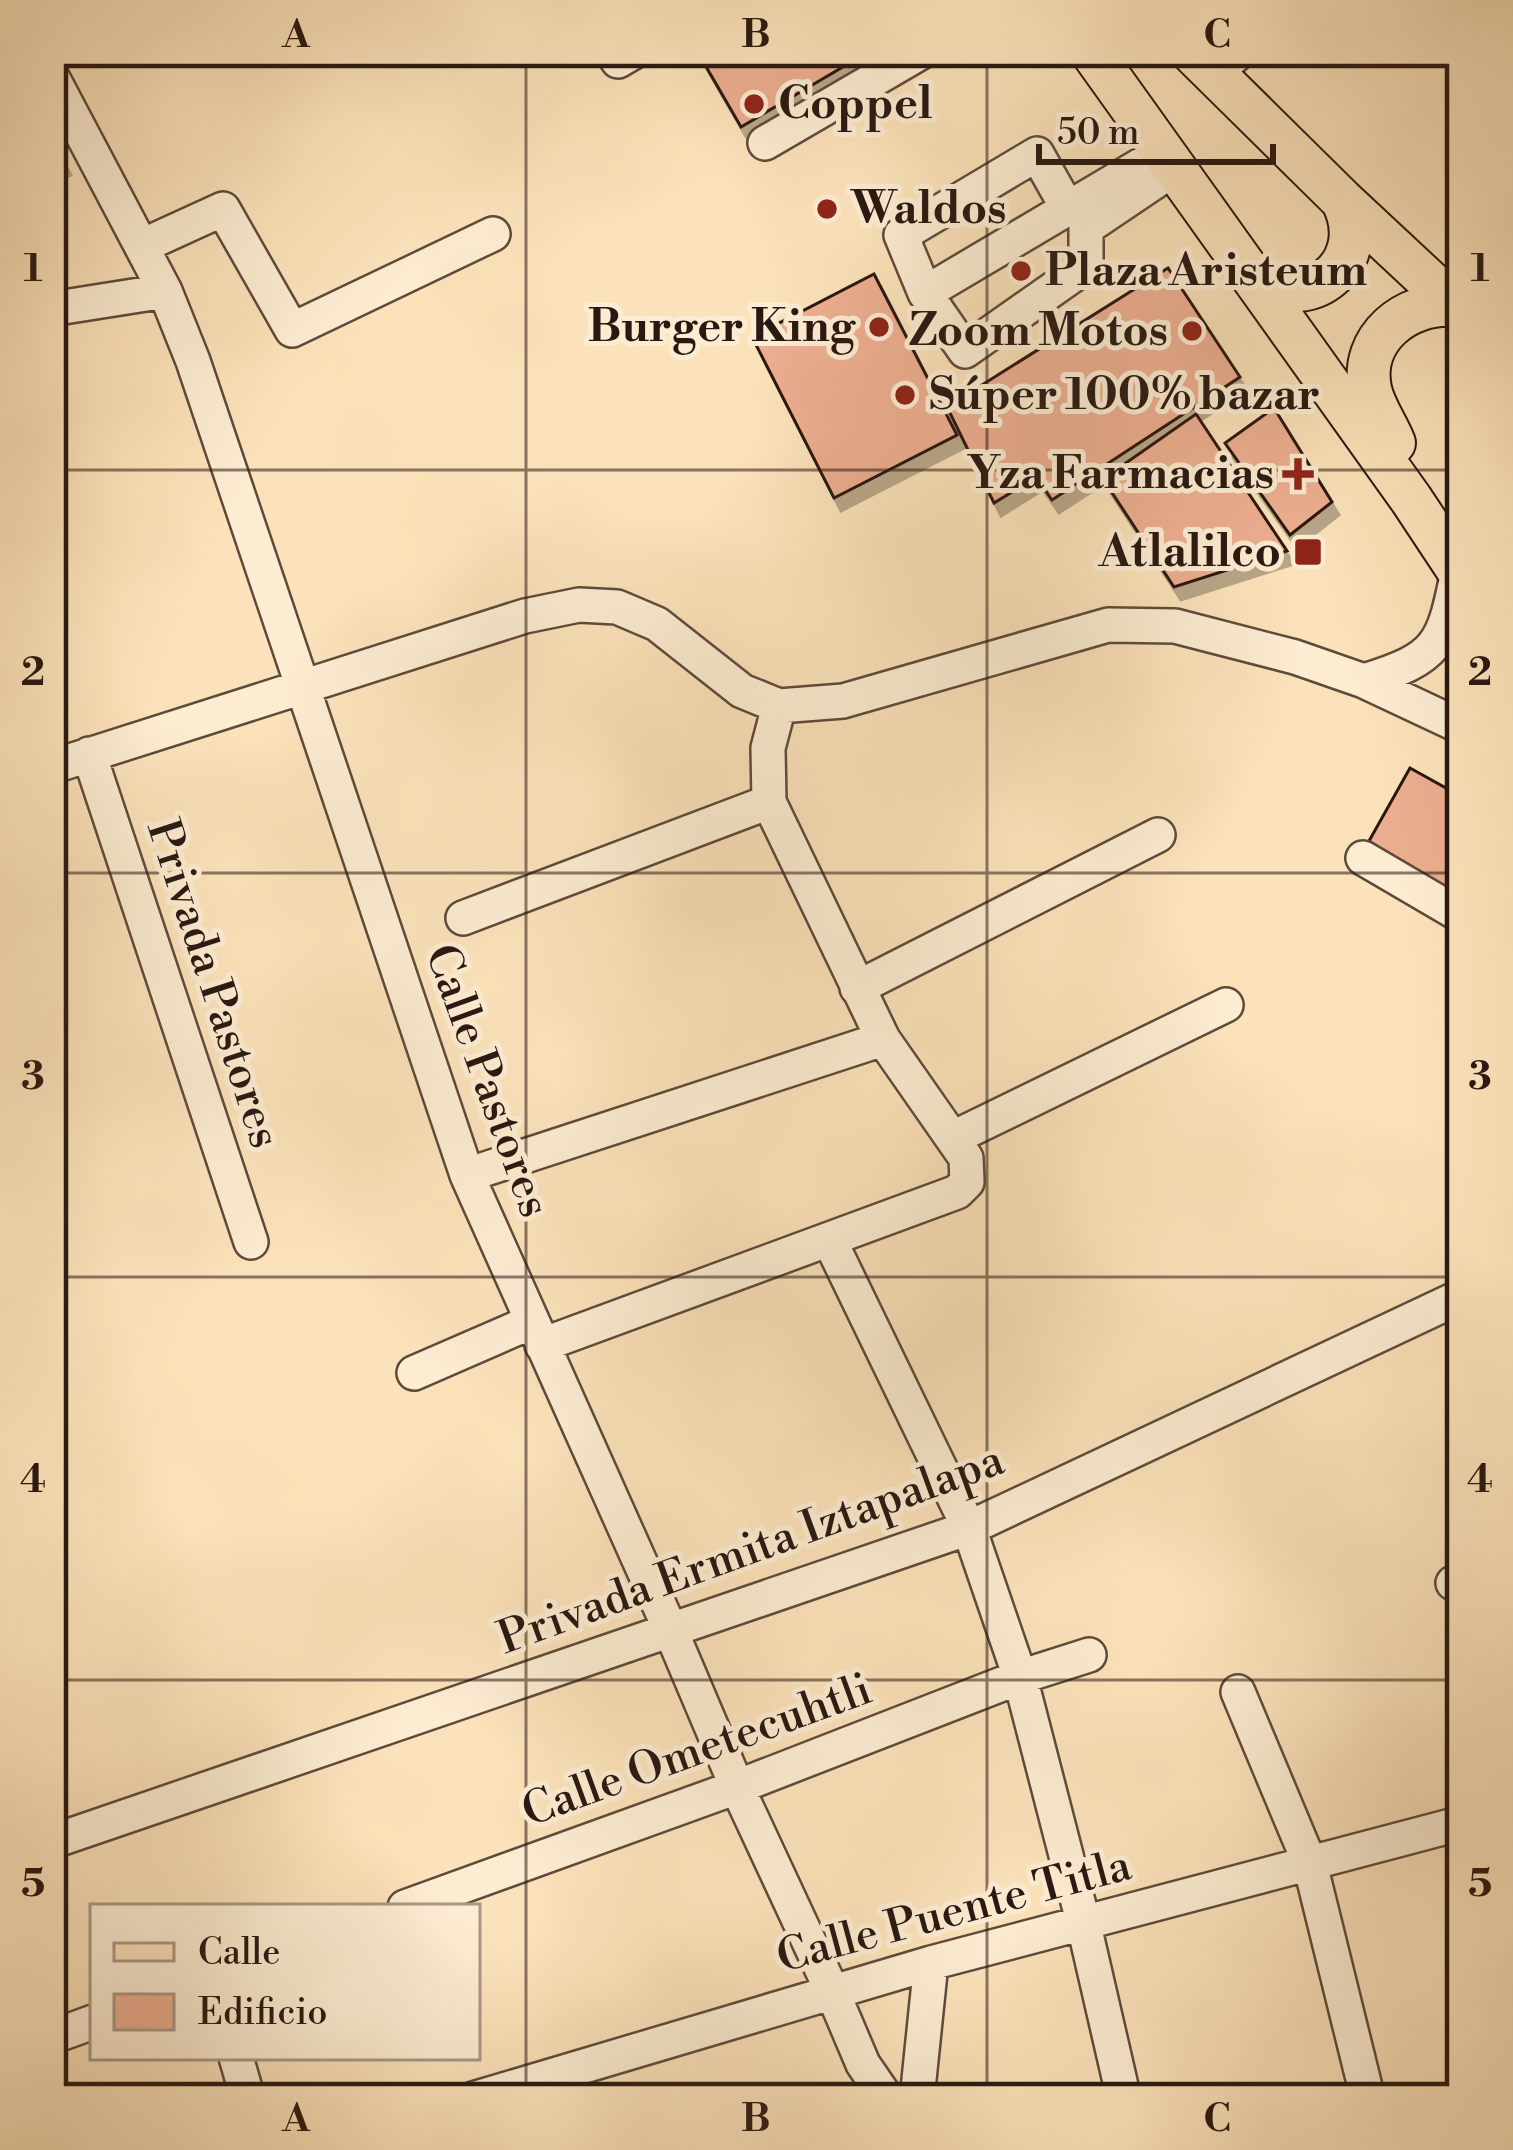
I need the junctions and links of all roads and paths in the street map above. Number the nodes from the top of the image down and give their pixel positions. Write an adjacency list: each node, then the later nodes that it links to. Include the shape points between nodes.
1 (611, 51): 2 (street, via 618,62)
2 (634, 51)
3 (923, 51): 7 (street, via 826,92)
4 (1091, 51): 8 (main road)
5 (1215, 59): 9 (main road)
6 (51, 75): 12 (street, Calle Pastores)
7 (765, 143)
8 (1169, 160): 10 (street); 13 (main road); 15 (street, via 1086,228 1085,266 964,351)
9 (1342, 200): 13 (main road, via 1352,240 1332,277 1292,291); 17 (main road)
10 (1068, 209): 15 (street); 15 (street, via 1036,154 901,236)
11 (494, 234): 12 (street, via 292,330 223,209)
12 (142, 246): 14 (street, Calle Pastores)
13 (1253, 275): 18 (main road)
14 (165, 291): 16 (street); 21 (street, Calle Pastores)
15 (925, 293)
16 (51, 309)
17 (1457, 309): 18 (main road, via 1423,307 1395,321 1371,362 1371,395)
18 (1411, 499): 19 (main road)
19 (1460, 573): 20 (street, via 1437,643 1412,664)
20 (1364, 682): 22 (street, via 1175,626 1108,625 843,700); 23 (street)
21 (303, 685): 22 (street, via 579,605 617,607 657,624 742,691); 24 (street); 35 (street, Calle Pastores)
22 (779, 706): 26 (street, via 768,748)
23 (1462, 727)
24 (89, 754): 25 (street); 37 (street, Privada Pastores)
25 (51, 767)
26 (769, 802): 30 (street); 31 (street)
27 (1157, 836): 31 (street)
28 (1363, 858): 29 (street)
29 (1462, 916)
30 (463, 918)
31 (857, 988): 33 (street)
32 (1226, 1005): 34 (street)
33 (884, 1039): 34 (street); 35 (street)
34 (953, 1138): 36 (street, via 968,1182 957,1192)
35 (467, 1175): 39 (street, Calle Pastores)
36 (830, 1241): 39 (street); 41 (street)
37 (251, 1242)
38 (1462, 1296): 41 (street, Privada Ermita Iztapalapa)
39 (536, 1333): 40 (street); 42 (street, Calle Pastores)
40 (414, 1373)
41 (969, 1528): 42 (street, Privada Ermita Iztapalapa); 44 (street)
42 (670, 1629): 46 (street, Calle Pastores); 48 (street, Privada Ermita Iztapalapa)
43 (1089, 1655): 44 (street, Calle Ometecuhtli)
44 (1020, 1677): 46 (street, Calle Ometecuhtli); 51 (street)
45 (1238, 1692): 49 (street)
46 (737, 1786): 50 (street, Calle Ometecuhtli); 53 (street, Calle Pastores)
47 (1462, 1823): 49 (street, Calle Puente Titla)
48 (51, 1842)
49 (1310, 1864): 51 (street, Calle Puente Titla); 60 (street)
50 (412, 1904)
51 (1083, 1922): 52 (street, Calle Puente Titla); 59 (street)
52 (931, 1963): 53 (street, Calle Puente Titla); 58 (street)
53 (832, 1991): 56 (street, Calle Puente Titla); 57 (street, Calle Pastores)
54 (237, 2060): 55 (street)
55 (248, 2099)
56 (473, 2099)
57 (887, 2099)
58 (917, 2099)
59 (1124, 2099)
60 (1368, 2099)

